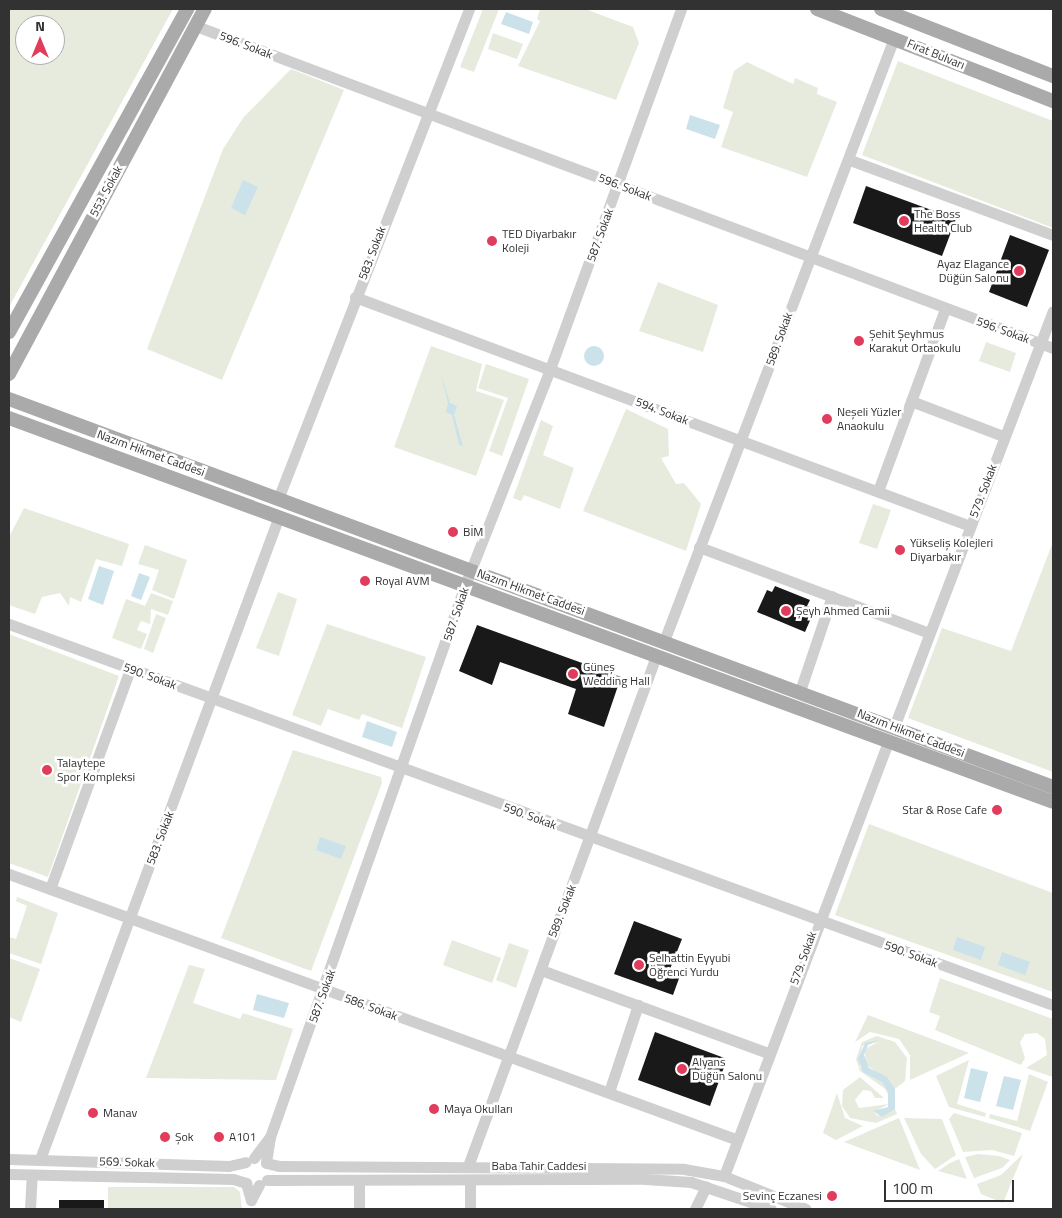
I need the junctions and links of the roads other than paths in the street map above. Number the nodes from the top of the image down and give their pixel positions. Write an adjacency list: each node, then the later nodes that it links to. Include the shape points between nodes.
1 (187, 9): 20 (main road)
2 (205, 9): 8 (main road, 553. Sokak)
3 (470, 9): 12 (street, 583. Sokak)
4 (681, 9): 14 (street, 587. Sokak)
5 (817, 9): 9 (main road, Fırat Bulvarı)
6 (881, 9): 7 (main road, Fırat Bulvarı)
7 (905, 13): 10 (main road, Fırat Bulvarı)
8 (196, 26): 12 (street, 596. Sokak); 24 (main road, 553. Sokak)
9 (894, 38): 11 (main road, Fırat Bulvarı); 13 (street, 589. Sokak)
10 (1053, 76)
11 (1053, 101)
12 (429, 114): 14 (street, 596. Sokak); 17 (street, 583. Sokak)
13 (850, 160): 15 (street); 16 (street, 589. Sokak)
14 (618, 184): 16 (street, 596. Sokak); 23 (street, 587. Sokak)
15 (1053, 235)
16 (810, 256): 18 (street, 596. Sokak); 29 (street, 589. Sokak)
17 (355, 297): 23 (street, 594. Sokak); 31 (street, 583. Sokak)
18 (946, 309): 21 (street, 596. Sokak); 26 (street)
19 (1053, 311): 21 (street, 579. Sokak)
20 (9, 332)
21 (1041, 344): 22 (street, 596. Sokak); 28 (street, 579. Sokak)
22 (1053, 348)
23 (550, 369): 29 (street, 594. Sokak); 35 (street, 587. Sokak)
24 (9, 374)
25 (9, 399): 31 (main road, Nazım Hikmet Caddesi)
26 (911, 401): 28 (street); 30 (street)
27 (9, 418): 32 (main road, Nazım Hikmet Caddesi)
28 (1004, 436): 33 (street, 579. Sokak)
29 (741, 441): 30 (street, 594. Sokak); 34 (street, 589. Sokak)
30 (878, 491): 33 (street, 594. Sokak)
31 (278, 499): 35 (main road, Nazım Hikmet Caddesi)
32 (279, 516): 36 (main road, Nazım Hikmet Caddesi); 44 (street, 583. Sokak)
33 (970, 526): 39 (street, 579. Sokak)
34 (699, 547): 37 (street); 40 (street, 589. Sokak)
35 (474, 571): 36 (street, 587. Sokak); 40 (main road, Nazım Hikmet Caddesi)
36 (465, 585): 41 (main road, Nazım Hikmet Caddesi); 47 (street, 587. Sokak)
37 (832, 596): 39 (street); 43 (street)
38 (9, 624): 42 (street, 590. Sokak)
39 (929, 633): 45 (street, 579. Sokak)
40 (664, 641): 43 (main road, Nazım Hikmet Caddesi)
41 (656, 656): 46 (main road, Nazım Hikmet Caddesi); 50 (street, 589. Sokak)
42 (130, 669): 44 (street, 590. Sokak); 52 (street)
43 (800, 691): 45 (main road, Nazım Hikmet Caddesi)
44 (212, 698): 47 (street, 590. Sokak); 53 (street, 583. Sokak)
45 (894, 728): 48 (main road, Nazım Hikmet Caddesi)
46 (888, 742): 49 (main road, Nazım Hikmet Caddesi); 54 (street, 579. Sokak)
47 (403, 770): 50 (street, 590. Sokak); 56 (street, 587. Sokak)
48 (1053, 787)
49 (1053, 802)
50 (590, 838): 54 (street, 590. Sokak); 55 (street, 589. Sokak)
51 (9, 874): 52 (street, 586. Sokak)
52 (50, 889): 53 (street, 586. Sokak)
53 (129, 918): 56 (street, 586. Sokak); 65 (street, 583. Sokak)
54 (816, 921): 58 (street, 590. Sokak); 59 (street, 579. Sokak)
55 (540, 970): 57 (street); 60 (street, 589. Sokak)
56 (324, 990): 60 (street, 586. Sokak); 62 (street, 587. Sokak)
57 (638, 1005): 59 (street); 61 (street)
58 (1053, 1005)
59 (768, 1053): 63 (street, 579. Sokak)
60 (506, 1056): 61 (street, 586. Sokak); 68 (street, 589. Sokak)
61 (609, 1092): 63 (street, 586. Sokak)
62 (270, 1137): 66 (street); 67 (street)
63 (734, 1139): 71 (street, 579. Sokak)
64 (9, 1159): 65 (street, 569. Sokak)
65 (40, 1159): 66 (street, 569. Sokak, via 229,1166)
66 (250, 1160): 67 (street); 74 (street, via 242,1175)
67 (266, 1163): 68 (street, Baba Tahir Caddesi); 75 (street)
68 (468, 1166): 71 (street, Baba Tahir Caddesi, via 637,1166)
69 (9, 1174): 70 (street, Baba Tahir Caddesi)
70 (32, 1175): 74 (street, Baba Tahir Caddesi); 78 (street)
71 (724, 1176): 83 (street, Baba Tahir Caddesi)
72 (470, 1180): 73 (street, Baba Tahir Caddesi); 76 (street, Baba Tahir Caddesi, via 645,1179); 80 (street)
73 (359, 1181): 75 (street, Baba Tahir Caddesi); 79 (street)
74 (246, 1183): 75 (street, Baba Tahir Caddesi); 77 (street)
75 (263, 1183): 77 (street)
76 (706, 1186): 81 (street); 82 (street, Baba Tahir Caddesi)
77 (251, 1205)
78 (30, 1209)
79 (359, 1209)
80 (470, 1209)
81 (694, 1209)
82 (772, 1209)
83 (806, 1209)

